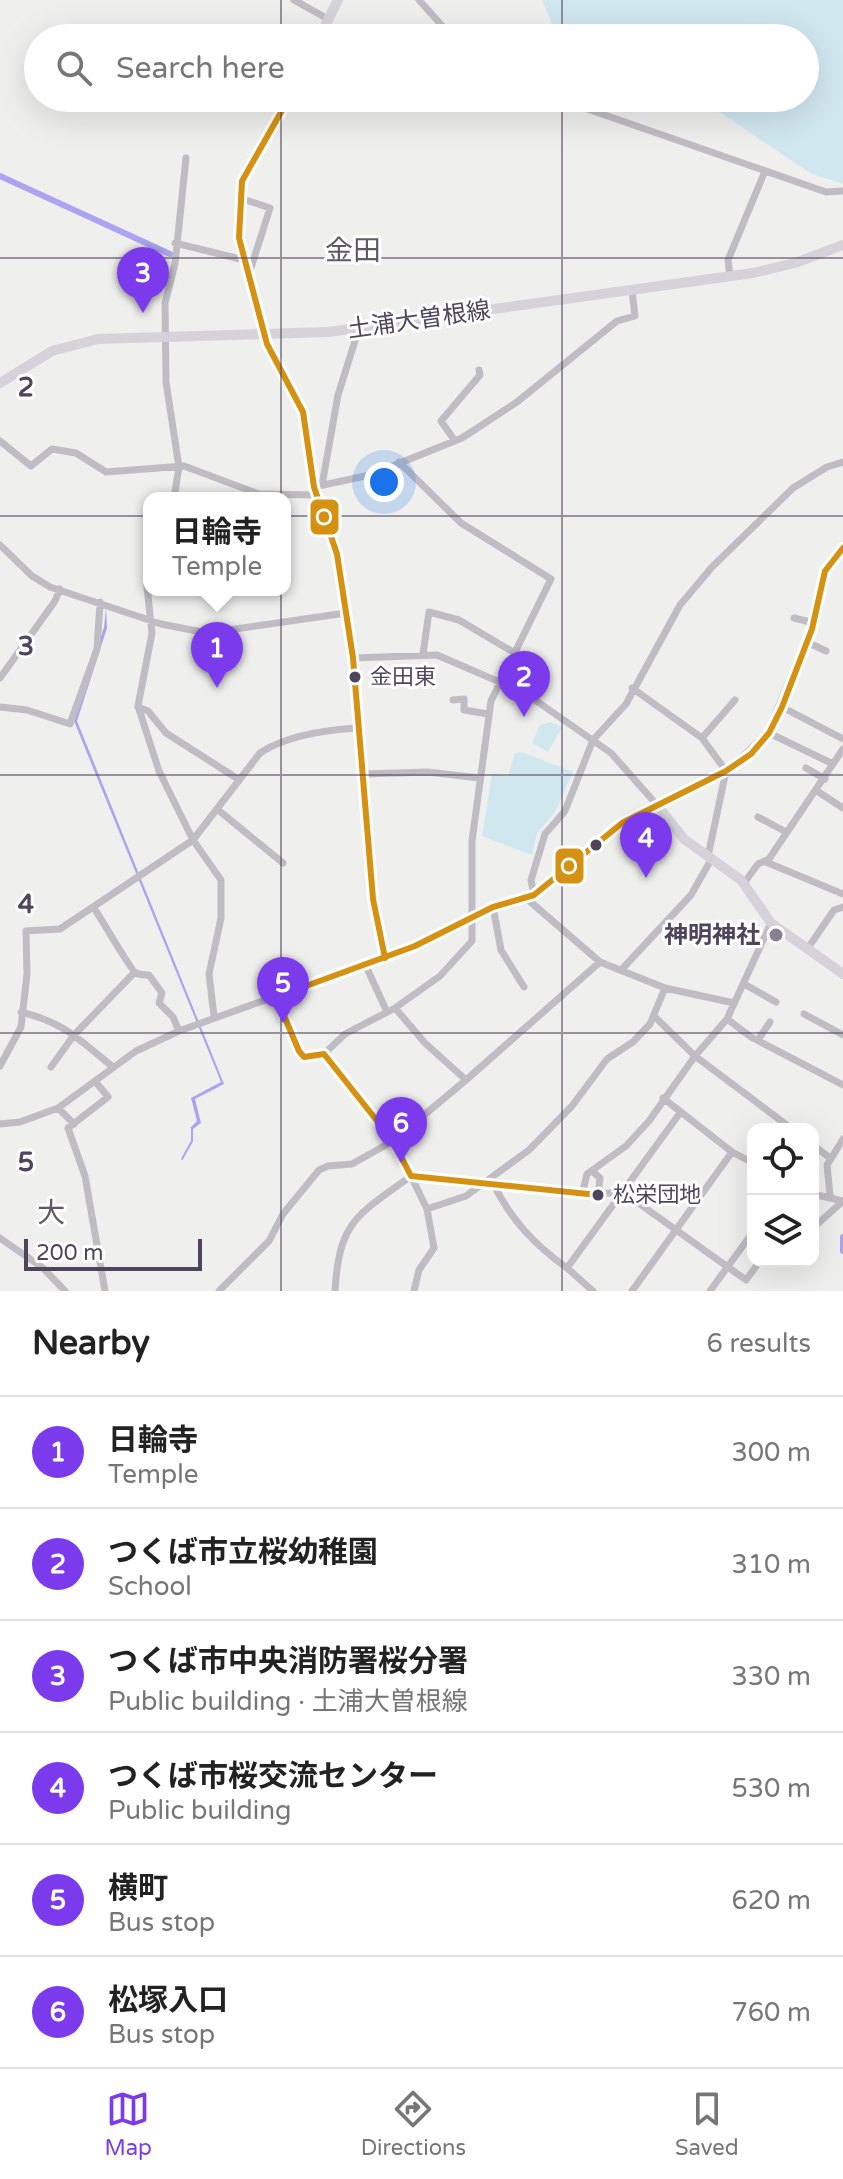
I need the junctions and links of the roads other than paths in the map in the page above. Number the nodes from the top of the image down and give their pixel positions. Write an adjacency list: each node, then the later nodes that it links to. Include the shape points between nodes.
1 (294, 0): 4 (street)
2 (338, 0): 4 (main road)
3 (419, 0): 6 (street)
4 (328, 19): 5 (main road)
5 (326, 24)
6 (440, 24)
7 (281, 112): 12 (main road, via 253,158)
8 (596, 112): 10 (street)
9 (186, 158): 13 (street)
10 (765, 171): 11 (street, via 826,192); 17 (street, via 728,260)
11 (843, 191)
12 (240, 198): 15 (main road); 16 (street, via 270,208)
13 (175, 243): 15 (street); 21 (street)
14 (843, 245): 17 (main road, 土浦大曽根線, via 795,263)
15 (244, 260): 16 (main road)
16 (249, 275): 20 (main road)
17 (730, 277): 18 (main road, 土浦大曽根線)
18 (632, 291): 19 (main road, 土浦大曽根線); 25 (street, via 635,316 617,321 517,402)
19 (359, 328): 20 (main road, 土浦大曽根線); 29 (street)
20 (265, 336): 21 (main road, 土浦大曽根線); 29 (main road, via 303,412)
21 (165, 338): 23 (main road, 土浦大曽根線, via 67,345); 28 (street)
22 (479, 370): 25 (street, via 441,421)
23 (0, 383)
24 (0, 441): 28 (street, via 31,466 52,449 76,453 106,472)
25 (455, 441): 27 (street)
26 (842, 460): 51 (street, via 793,488 712,567 680,605)
27 (399, 462): 29 (street); 46 (street, via 461,523 551,579)
28 (179, 467): 30 (street); 31 (street, via 206,471)
29 (317, 489): 32 (street); 40 (main road, via 334,542)
30 (175, 492)
31 (254, 492)
32 (282, 492)
33 (0, 545): 37 (street, via 32,576)
34 (843, 548): 35 (main road)
35 (833, 557): 36 (street); 43 (main road)
36 (843, 569)
37 (60, 589): 39 (street); 49 (street)
38 (148, 596): 42 (street)
39 (100, 602): 42 (street); 55 (street, via 97,649 70,724)
40 (346, 613): 42 (street, via 207,633); 48 (main road)
41 (794, 618): 43 (street)
42 (152, 620): 54 (street)
43 (814, 623): 44 (main road)
44 (807, 642): 45 (street); 56 (main road)
45 (826, 651)
46 (513, 652): 47 (street, via 459,620 429,612); 50 (street)
47 (423, 654): 48 (street); 50 (street, via 452,658)
48 (353, 658): 58 (main road)
49 (0, 678)
50 (500, 681): 57 (street); 62 (street)
51 (632, 688): 60 (street); 62 (street, via 626,704)
52 (453, 700): 57 (street, via 464,699 464,710)
53 (735, 700): 60 (street)
54 (138, 706): 69 (street, via 166,733); 77 (street, via 159,771)
55 (0, 707)
56 (782, 707): 59 (main road); 61 (street)
57 (488, 714): 68 (street)
58 (357, 728): 67 (main road); 69 (street, via 271,745)
59 (769, 733): 64 (street); 66 (main road)
60 (702, 738): 66 (street)
61 (843, 739)
62 (593, 740): 72 (street); 83 (street, via 565,811 545,834)
63 (843, 749): 64 (street)
64 (833, 764): 70 (street)
65 (806, 768): 70 (street)
66 (726, 771): 72 (main road); 78 (street)
67 (363, 774): 68 (street, via 428,772); 90 (main road, via 373,899)
68 (479, 778): 87 (street, via 472,841)
69 (238, 779): 74 (street)
70 (825, 779): 71 (street)
71 (817, 791): 73 (street); 76 (street)
72 (657, 805): 78 (main road, via 684,839); 83 (street, via 610,832)
73 (843, 808)
74 (217, 809): 77 (street); 80 (street)
75 (758, 817): 76 (street)
76 (786, 832): 79 (street)
77 (193, 840): 86 (street); 105 (street, via 221,880 221,918 209,974)
78 (710, 857): 81 (main road); 93 (street, via 691,895)
79 (766, 862): 81 (street, via 758,864); 82 (street)
80 (283, 863)
81 (744, 883): 88 (main road)
82 (843, 894)
83 (530, 897): 84 (street); 91 (street)
84 (493, 907): 87 (street); 97 (street, via 501,950)
85 (843, 907): 89 (street, via 834,910)
86 (94, 908): 94 (street); 103 (street, via 60,929 26,931)
87 (473, 917): 90 (street); 102 (street, via 472,941 459,957)
88 (771, 923): 89 (main road); 96 (street)
89 (808, 948): 95 (main road)
90 (385, 958): 92 (street)
91 (600, 962): 93 (street); 118 (street)
92 (365, 964): 99 (street); 102 (street)
93 (623, 968): 98 (street)
94 (134, 973): 109 (street, via 149,975 162,993 159,1003); 110 (street)
95 (843, 974)
96 (744, 984): 100 (street); 101 (street)
97 (524, 987)
98 (665, 988): 101 (street); 106 (street)
99 (276, 997): 105 (street); 113 (street, via 304,1057)
100 (776, 1002)
101 (734, 1003): 107 (street)
102 (391, 1010): 113 (street, via 345,1034); 118 (street)
103 (21, 1012): 110 (street, via 52,1020); 115 (street, via 18,1038)
104 (804, 1014): 111 (street)
105 (214, 1016): 109 (street)
106 (654, 1016): 114 (street); 135 (street, via 633,1042 607,1059 572,1106 529,1150)
107 (727, 1019): 112 (street); 114 (street)
108 (770, 1022): 112 (street)
109 (179, 1031): 117 (street)
110 (74, 1035): 116 (street); 117 (street)
111 (843, 1035)
112 (758, 1040): 120 (street)
113 (324, 1054): 128 (street)
114 (695, 1056): 121 (street); 124 (street)
115 (0, 1066)
116 (51, 1067)
117 (113, 1067): 119 (street)
118 (466, 1080): 128 (street)
119 (95, 1081): 122 (street); 126 (street, via 108,1097)
120 (843, 1085)
121 (663, 1098): 123 (street); 133 (street, via 649,1121)
122 (58, 1108): 125 (street); 126 (street)
123 (680, 1113): 130 (street); 137 (street)
124 (784, 1123)
125 (0, 1124)
126 (74, 1124): 152 (street, via 68,1128 85,1176)
127 (843, 1139): 131 (street)
128 (393, 1141): 134 (street); 153 (street, via 352,1164 319,1170 283,1214 269,1241)
129 (819, 1150): 131 (street)
130 (732, 1152): 132 (street); 145 (street)
131 (830, 1158): 141 (street, via 825,1176)
132 (747, 1160)
133 (593, 1172): 139 (street, via 585,1177); 140 (street, via 600,1178)
134 (411, 1176): 135 (street); 143 (street); 154 (street, via 347,1227 336,1263)
135 (481, 1183): 136 (street); 143 (street, via 466,1196)
136 (494, 1185): 139 (street); 149 (street, via 512,1218)
137 (623, 1192): 140 (street); 145 (street); 149 (street)
138 (819, 1194): 141 (street)
139 (582, 1195): 140 (street)
140 (598, 1195)
141 (830, 1195): 142 (street)
142 (843, 1201): 144 (street)
143 (427, 1209): 155 (street, via 434,1248 419,1270)
144 (819, 1223)
145 (675, 1230): 150 (street); 157 (street)
146 (0, 1238): 151 (street)
147 (747, 1240): 150 (street)
148 (756, 1267): 150 (street, via 746,1280)
149 (567, 1268): 156 (street)
150 (727, 1268): 158 (street)
151 (65, 1291)
152 (105, 1291)
153 (219, 1291)
154 (335, 1291)
155 (414, 1291)
156 (593, 1291)
157 (632, 1291)
158 (710, 1291)

